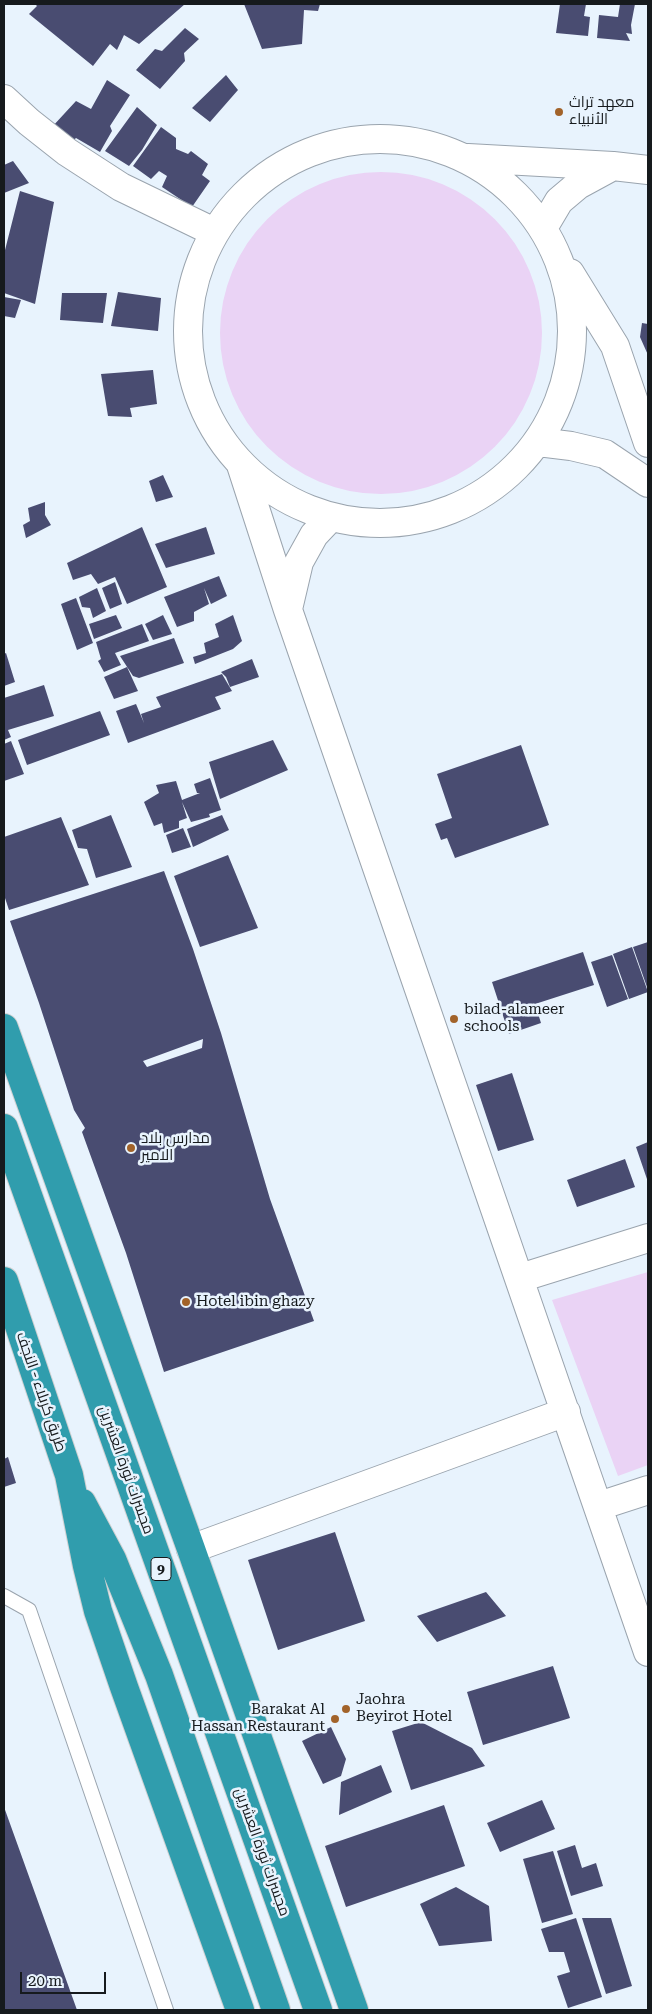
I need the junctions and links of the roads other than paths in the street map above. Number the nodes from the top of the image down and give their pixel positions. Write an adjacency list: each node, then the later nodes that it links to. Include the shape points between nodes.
1 (4, 99): 5 (street, via 67,152 121,187)
2 (464, 158): 3 (street); 5 (street, via 409,140 352,140 297,157 250,188); 6 (street, via 494,176 521,200)
3 (613, 166): 4 (street); 6 (street, via 578,185 559,201)
4 (648, 170)
5 (214, 232): 9 (street, via 190,291 188,354 205,414)
6 (549, 239): 7 (street, via 570,298 572,348 561,397); 8 (street, via 615,346)
7 (538, 442): 10 (street, via 605,454); 11 (street, via 506,476 468,502 424,518 377,523)
8 (648, 443)
9 (241, 465): 11 (street, via 282,498); 12 (street)
10 (648, 483)
11 (331, 517): 12 (street, via 314,535 299,562)
12 (288, 610): 16 (street)
13 (4, 1028): 22 (highway)
14 (4, 1128): 28 (highway, مجسرات ثورة العشرين / 9)
15 (648, 1238): 16 (street)
16 (520, 1278): 18 (street)
17 (4, 1281): 19 (highway, طريق کربلاء - النجف)
18 (566, 1412): 21 (street); 22 (street)
19 (69, 1475): 26 (highway, via 98,1611); 27 (highway, via 112,1559 159,1676)
20 (648, 1490): 21 (street)
21 (599, 1506): 24 (street)
22 (191, 1548): 29 (highway)
23 (4, 1596): 25 (lane, via 29,1610)
24 (648, 1652)
25 (166, 2010)
26 (240, 2010)
27 (276, 2010)
28 (318, 2010)
29 (354, 2010)

